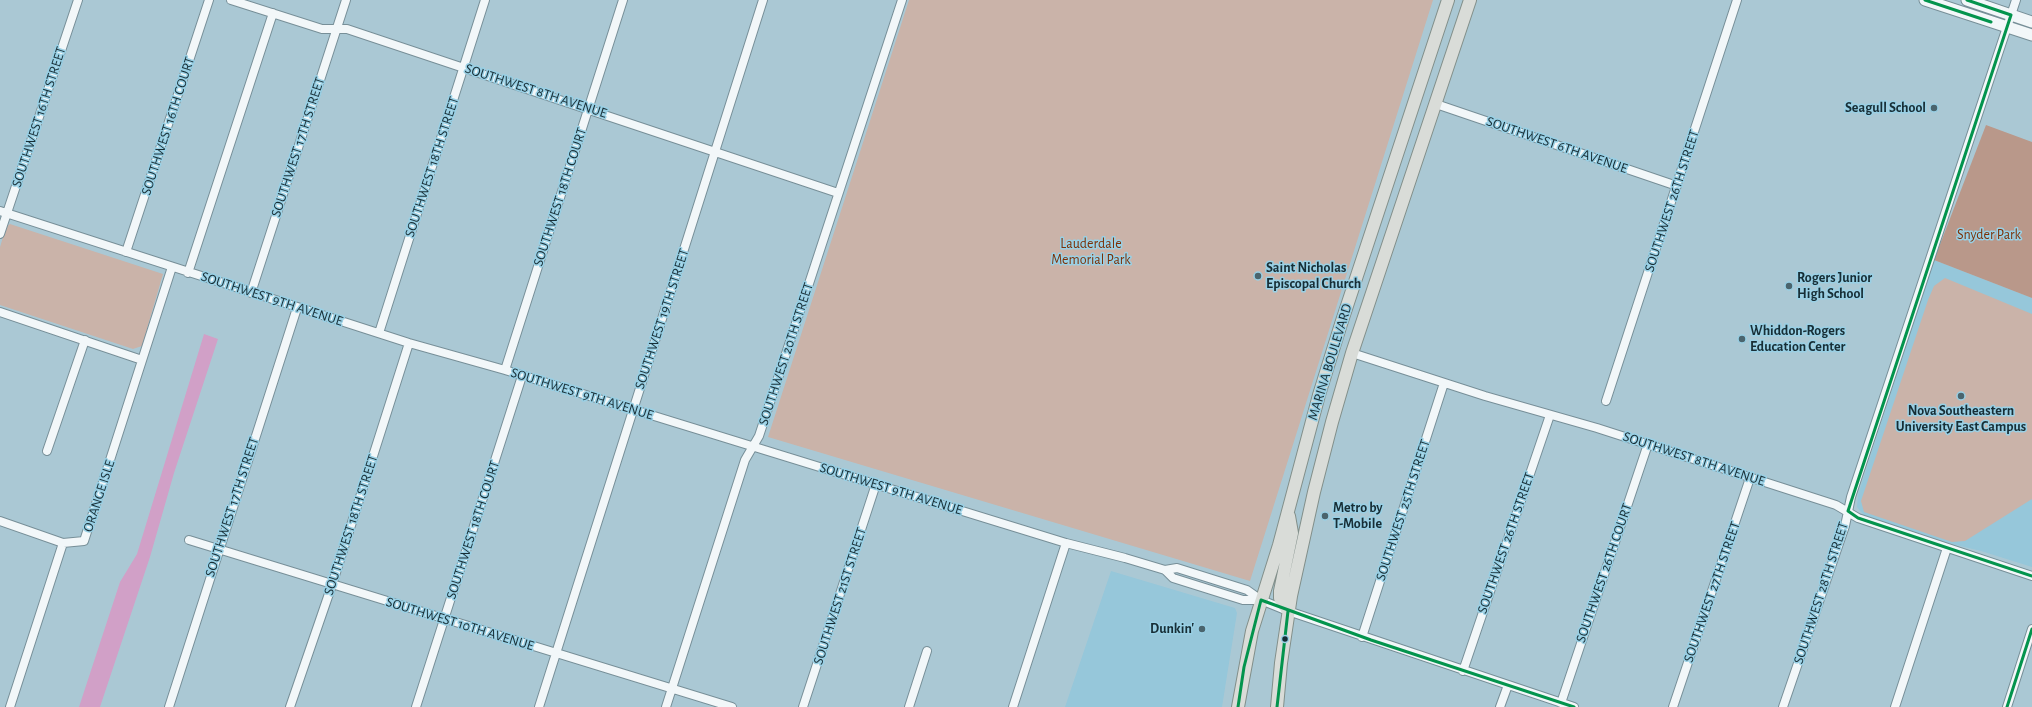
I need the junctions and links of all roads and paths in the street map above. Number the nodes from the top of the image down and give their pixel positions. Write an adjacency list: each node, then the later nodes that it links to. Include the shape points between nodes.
1 (78, 0): 27 (street, SOUTHWEST 16TH STREET)
2 (209, 0): 29 (street, SOUTHWEST 16TH COURT)
3 (231, 0): 15 (street, SOUTHWEST 8TH AVENUE)
4 (346, 0): 19 (street, SOUTHWEST 17TH STREET)
5 (485, 0): 21 (street, SOUTHWEST 18TH STREET)
6 (623, 0): 23 (street, SOUTHWEST 18TH COURT)
7 (763, 0): 24 (street, SOUTHWEST 19TH STREET)
8 (902, 0): 26 (street, SOUTHWEST 20TH STREET)
9 (1448, 0): 35 (main road, MARINA BOULEVARD)
10 (1470, 0): 22 (main road, MARINA BOULEVARD)
11 (1737, 0): 25 (street, SOUTHWEST 26TH STREET)
12 (1925, 0): 18 (street)
13 (1968, 0): 16 (street)
14 (2016, 0): 16 (street, SOUTHWEST 28TH STREET)
15 (273, 13): 19 (street, SOUTHWEST 8TH AVENUE, via 322,29); 31 (street)
16 (2010, 15): 17 (street); 18 (street, SOUTHWEST 28TH STREET)
17 (2032, 22)
18 (2006, 26): 20 (street); 53 (street, SOUTHWEST 28TH STREET)
19 (336, 29): 21 (street, SOUTHWEST 8TH AVENUE, via 347,29); 32 (street, SOUTHWEST 17TH STREET)
20 (2032, 35)
21 (464, 67): 23 (street, SOUTHWEST 8TH AVENUE); 36 (street, SOUTHWEST 18TH STREET)
22 (1436, 104): 25 (street, SOUTHWEST 6TH AVENUE); 39 (main road, MARINA BOULEVARD)
23 (588, 108): 24 (street, SOUTHWEST 8TH AVENUE); 41 (street, SOUTHWEST 18TH COURT)
24 (716, 152): 26 (street, SOUTHWEST 8TH AVENUE); 45 (street, SOUTHWEST 19TH STREET)
25 (1677, 186): 44 (street, SOUTHWEST 26TH STREET)
26 (838, 193): 48 (street, SOUTHWEST 20TH STREET, via 759,436)
27 (4, 212): 28 (street, SOUTHWEST 16TH STREET); 29 (street, SOUTHWEST 9TH AVENUE)
28 (0, 234)
29 (126, 252): 30 (street, SOUTHWEST 9TH AVENUE)
30 (172, 267): 31 (street, SOUTHWEST 9TH AVENUE); 40 (street, ORANGE ISLE)
31 (188, 272): 32 (street, SOUTHWEST 9TH AVENUE)
32 (251, 293): 33 (street, SOUTHWEST 9TH AVENUE)
33 (297, 308): 36 (street, SOUTHWEST 9TH AVENUE); 59 (street, SOUTHWEST 17TH STREET)
34 (0, 312): 37 (street)
35 (1341, 324): 39 (main road, via 1347,346); 52 (main road, MARINA BOULEVARD)
36 (379, 333): 38 (street, SOUTHWEST 9TH AVENUE)
37 (84, 340): 40 (street); 49 (street)
38 (409, 343): 41 (street, SOUTHWEST 9TH AVENUE); 61 (street, SOUTHWEST 18TH STREET)
39 (1352, 353): 43 (street, SOUTHWEST 8TH AVENUE); 63 (main road, MARINA BOULEVARD, via 1321,464)
40 (142, 360): 56 (street, ORANGE ISLE, via 84,541)
41 (504, 370): 42 (street, SOUTHWEST 9TH AVENUE)
42 (522, 376): 45 (street, SOUTHWEST 9TH AVENUE); 64 (street, SOUTHWEST 18TH COURT)
43 (1444, 383): 46 (street, SOUTHWEST 8TH AVENUE); 66 (street, SOUTHWEST 25TH STREET)
44 (1606, 401)
45 (633, 411): 48 (street, SOUTHWEST 9TH AVENUE); 68 (street, SOUTHWEST 19TH STREET)
46 (1550, 415): 47 (street, SOUTHWEST 8TH AVENUE); 69 (street, SOUTHWEST 26TH STREET)
47 (1648, 444): 50 (street, SOUTHWEST 8TH AVENUE); 72 (street, SOUTHWEST 26TH COURT)
48 (753, 446): 51 (street, SOUTHWEST 9TH AVENUE); 71 (street, SOUTHWEST 20TH STREET, via 745,460)
49 (47, 451)
50 (1750, 478): 53 (street, SOUTHWEST 8TH AVENUE, via 1836,504); 87 (street, SOUTHWEST 27TH STREET)
51 (876, 484): 57 (street, SOUTHWEST 9TH AVENUE); 80 (street, SOUTHWEST 21ST STREET)
52 (1288, 511): 62 (main road, MARINA BOULEVARD); 63 (main road, via 1292,533 1280,591 1280,598)
53 (1848, 511): 58 (street, SOUTHWEST 8TH AVENUE, via 1858,518); 88 (street, SOUTHWEST 28TH STREET)
54 (0, 521): 56 (street)
55 (189, 540): 59 (street, SOUTHWEST 10TH AVENUE)
56 (63, 543): 73 (street)
57 (1066, 543): 62 (street, SOUTHWEST 9TH AVENUE, via 1165,570 1173,578 1243,600); 82 (street)
58 (1947, 548): 60 (street, SOUTHWEST 8TH AVENUE); 89 (street)
59 (218, 550): 61 (street, SOUTHWEST 10TH AVENUE); 74 (street, SOUTHWEST 17TH STREET)
60 (2032, 576)
61 (332, 585): 64 (street, SOUTHWEST 10TH AVENUE); 75 (street, SOUTHWEST 18TH STREET)
62 (1261, 600): 63 (street, SOUTHWEST 9TH AVENUE); 83 (main road, MARINA BOULEVARD, via 1244,667)
63 (1288, 612): 66 (street, SOUTHWEST 9TH AVENUE); 84 (main road, MARINA BOULEVARD)
64 (444, 619): 68 (street, SOUTHWEST 10TH AVENUE); 76 (street, SOUTHWEST 18TH COURT)
65 (2032, 629): 90 (street)
66 (1362, 637): 69 (street, SOUTHWEST 9TH AVENUE)
67 (927, 651): 81 (street)
68 (556, 653): 71 (street, SOUTHWEST 10TH AVENUE); 77 (street, SOUTHWEST 19TH STREET)
69 (1463, 670): 70 (street, SOUTHWEST 9TH AVENUE)
70 (1508, 685): 72 (street, SOUTHWEST 9TH AVENUE); 85 (street)
71 (672, 688): 78 (street, SOUTHWEST 20TH STREET); 79 (street, SOUTHWEST 10TH AVENUE)
72 (1561, 703): 86 (street, SOUTHWEST 9TH AVENUE)
73 (10, 707)
74 (169, 707)
75 (290, 707)
76 (416, 707)
77 (539, 707)
78 (666, 707)
79 (732, 707)
80 (803, 707)
81 (909, 707)
82 (1013, 707)
83 (1238, 707)
84 (1277, 707)
85 (1500, 707)
86 (1574, 707)
87 (1673, 707)
88 (1783, 707)
89 (1895, 707)
90 (2007, 707)

